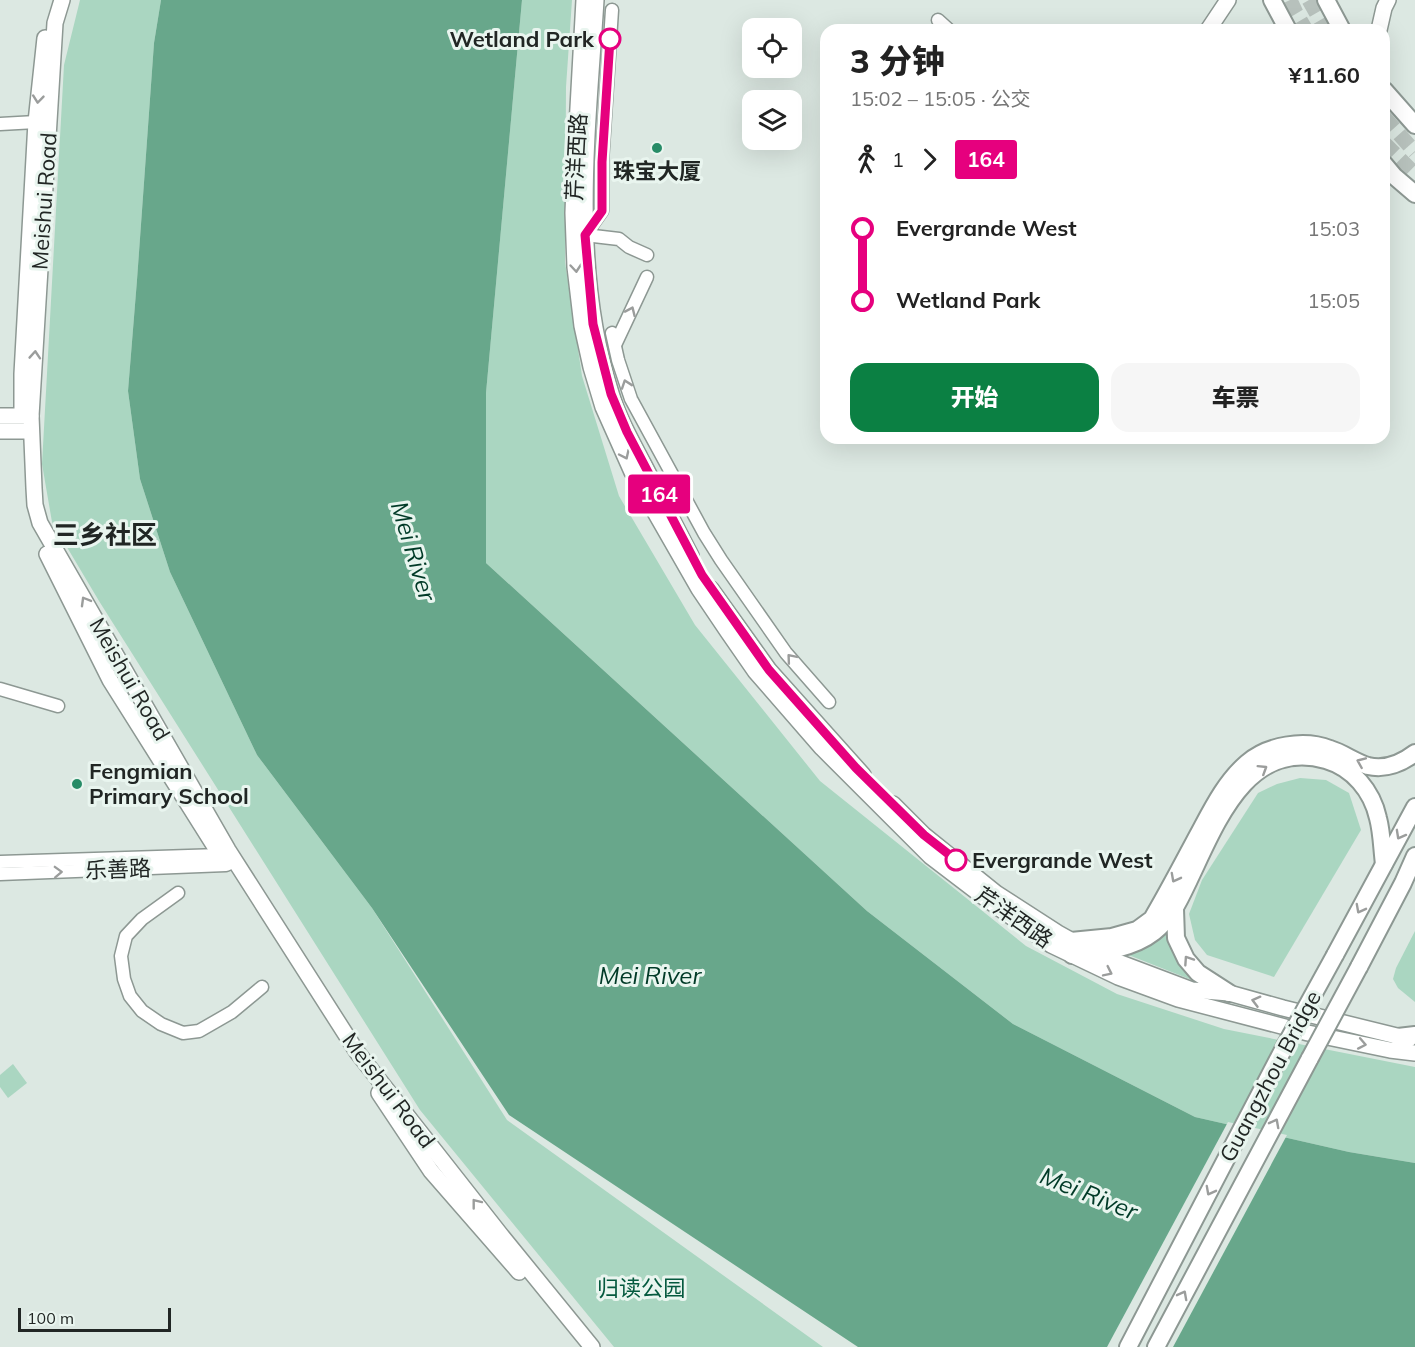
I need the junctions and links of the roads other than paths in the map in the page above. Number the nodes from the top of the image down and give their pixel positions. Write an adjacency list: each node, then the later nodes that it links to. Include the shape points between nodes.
1 (52, 0): 17 (main road, Meishui Road, one-way to 17)
2 (62, 0): 26 (main road, Meishui Road, one-way to 2, via 55,23)
3 (584, 0): 41 (main road, 芹洋西路, one-way to 41, via 573,213 575,267 591,367 603,407 632,472 728,632 755,671 822,748 930,856 1051,945)
4 (596, 0): 22 (main road, 芹洋西路)
5 (1228, 0): 12 (main road)
6 (1272, 0): 13 (highway)
7 (1326, 0): 14 (highway)
8 (1388, 0): 15 (main road)
9 (612, 10): 22 (street, via 602,211)
10 (938, 20): 11 (street)
11 (942, 24)
12 (1212, 24)
13 (1285, 24)
14 (1339, 24)
15 (1380, 24)
16 (1390, 97): 19 (highway)
17 (36, 122): 18 (street); 26 (main road, Meishui Road, via 22,374)
18 (0, 124)
19 (1415, 125)
20 (1390, 171): 21 (highway)
21 (1415, 194)
22 (585, 235): 23 (street, via 619,239); 41 (main road, 芹洋西路, via 593,324 611,394 708,585 769,670 856,768 924,835)
23 (647, 255)
24 (647, 277): 29 (street, one-way to 24, via 786,653 721,561 632,399 613,339)
25 (0, 416): 26 (main road)
26 (27, 424): 27 (main road); 34 (main road, Meishui Road, via 40,523)
27 (0, 431)
28 (0, 689): 30 (street)
29 (829, 702)
30 (58, 706)
31 (1415, 753): 41 (highway, one-way to 41, via 1388,767 1368,766 1328,748 1305,744 1284,746 1248,762 1220,795 1152,919 1137,930)
32 (1415, 807): 36 (highway, Guangzhou Bridge, one-way to 36)
33 (1415, 856): 38 (highway, Guangzhou Bridge)
34 (227, 858): 35 (street, 乐善路); 37 (street, 乐善路, one-way to 34); 49 (main road, Meishui Road, via 431,1171 556,1314); 50 (main road, Meishui Road, one-way to 34, via 357,1052)
35 (0, 862)
36 (1384, 864): 40 (highway, one-way to 36, via 1232,796 1266,765 1287,758 1308,756 1328,761 1349,771 1365,788 1379,820); 51 (highway, Guangzhou Bridge, one-way to 51, bridge)
37 (0, 874)
38 (1409, 878): 52 (highway, Guangzhou Bridge, one-way to 38, bridge)
39 (178, 892): 43 (street, via 126,936 121,956 124,979 130,996 142,1011 183,1033 199,1031 232,1012)
40 (1175, 909): 42 (highway, via 1156,932 1139,942); 44 (highway, one-way to 40, via 1198,973 1186,959 1176,938)
41 (1072, 948): 42 (highway); 48 (main road, 芹洋西路, one-way to 48, via 1118,977 1178,999 1308,1034)
42 (1094, 953): 44 (main road, via 1192,990)
43 (262, 987)
44 (1229, 993): 46 (main road, one-way to 44)
45 (1415, 1035): 46 (highway)
46 (1398, 1036): 47 (main road)
47 (1415, 1040)
48 (1415, 1053)
49 (579, 1347)
50 (592, 1347)
51 (1128, 1347)
52 (1155, 1347)

